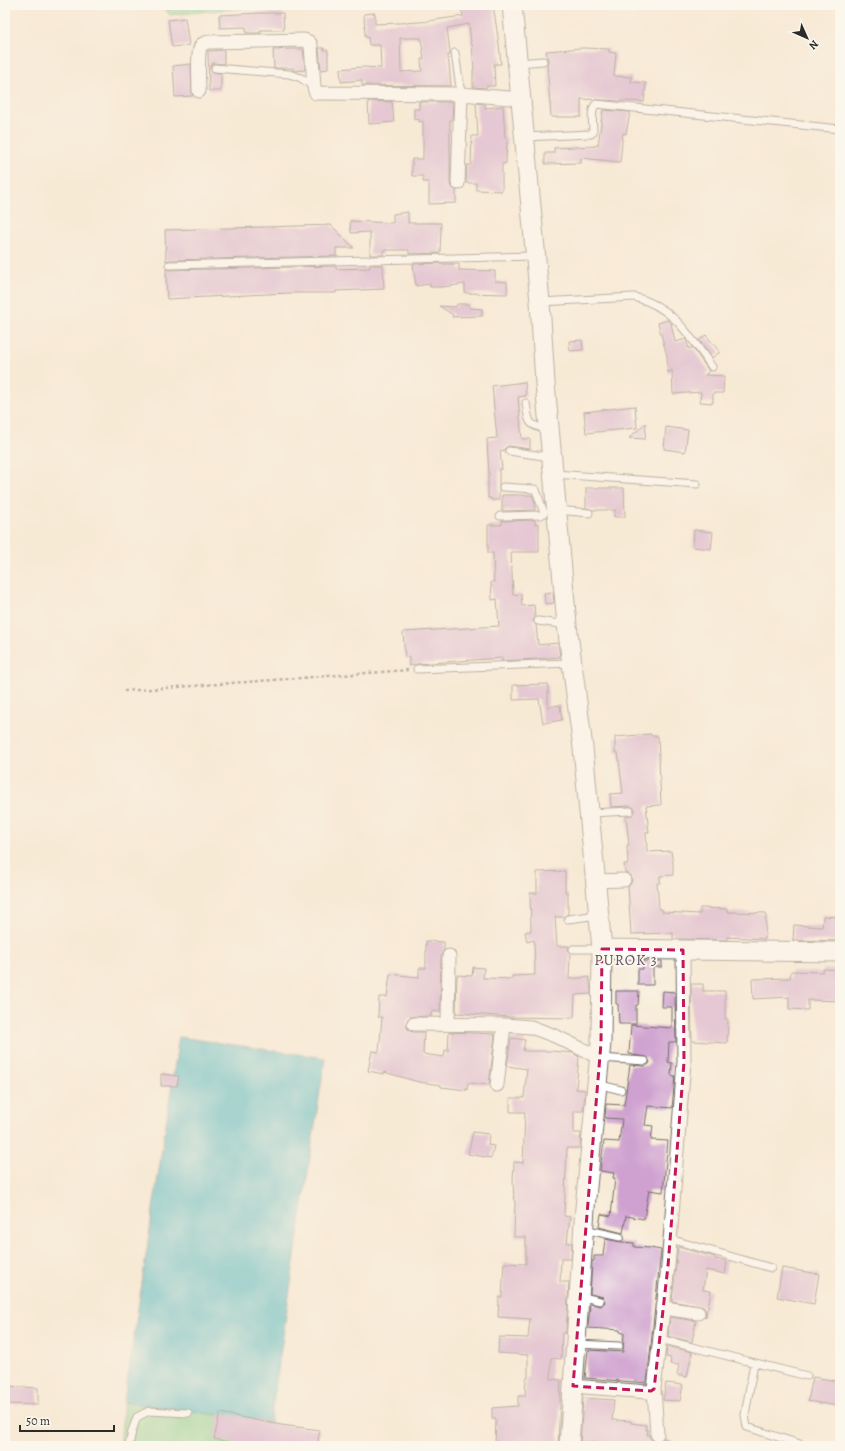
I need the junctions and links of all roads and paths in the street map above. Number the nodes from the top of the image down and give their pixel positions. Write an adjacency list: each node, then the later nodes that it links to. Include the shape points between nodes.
1 (512, 5): 4 (street)
2 (455, 53): 8 (lane)
3 (543, 61): 4 (lane)
4 (517, 63): 9 (street)
5 (215, 68): 6 (lane, via 289,74)
6 (314, 87): 7 (street, via 309,42 209,42 200,46); 8 (street, via 316,93)
7 (199, 91)
8 (461, 94): 9 (street); 12 (street)
9 (521, 99): 11 (street)
10 (840, 129): 11 (lane, via 596,104 592,111 591,134)
11 (524, 137): 13 (street)
12 (458, 183)
13 (536, 256): 14 (lane); 15 (street)
14 (169, 265)
15 (540, 302): 16 (lane, via 634,297 645,299 664,310 683,328); 18 (street)
16 (712, 367)
17 (526, 404): 18 (lane, via 530,423)
18 (550, 430): 20 (street)
19 (509, 451): 20 (lane)
20 (553, 466): 21 (lane); 23 (street)
21 (697, 484)
22 (504, 487): 23 (lane, via 534,489)
23 (551, 505): 24 (lane); 25 (lane, via 541,516); 27 (street)
24 (589, 513)
25 (500, 516)
26 (538, 621): 27 (lane)
27 (567, 625): 28 (street)
28 (572, 663): 29 (lane); 32 (street)
29 (417, 669): 30 (path)
30 (124, 691)
31 (630, 811): 32 (lane)
32 (589, 813): 34 (street)
33 (624, 880): 34 (street)
34 (595, 881): 35 (street)
35 (599, 914): 36 (lane); 38 (street)
36 (568, 919)
37 (573, 949): 38 (lane)
38 (602, 949): 39 (street); 45 (street)
39 (683, 950): 40 (street); 52 (street, via 684,1062)
40 (840, 952)
41 (449, 956): 43 (street)
42 (414, 1024): 43 (street)
43 (448, 1024): 44 (street)
44 (504, 1025): 45 (street, via 531,1027); 48 (street)
45 (600, 1058): 46 (lane); 47 (street)
46 (645, 1061)
47 (597, 1084): 49 (lane); 50 (street)
48 (497, 1085)
49 (621, 1090)
50 (584, 1229): 51 (lane); 54 (street)
51 (620, 1237)
52 (670, 1239): 53 (lane); 56 (street)
53 (771, 1268)
54 (579, 1296): 55 (lane); 59 (street)
55 (600, 1301)
56 (664, 1308): 57 (street); 58 (street)
57 (698, 1313)
58 (660, 1339): 61 (lane); 64 (street)
59 (575, 1344): 60 (lane); 63 (street)
60 (619, 1346)
61 (754, 1363): 62 (lane); 67 (lane, via 745,1415 747,1427)
62 (807, 1376)
63 (573, 1386): 64 (street, via 647,1392); 69 (street)
64 (654, 1389): 66 (street)
65 (188, 1413): 68 (lane, via 149,1411 137,1417)
66 (657, 1434)
67 (803, 1445)
68 (129, 1446)
69 (569, 1446)

